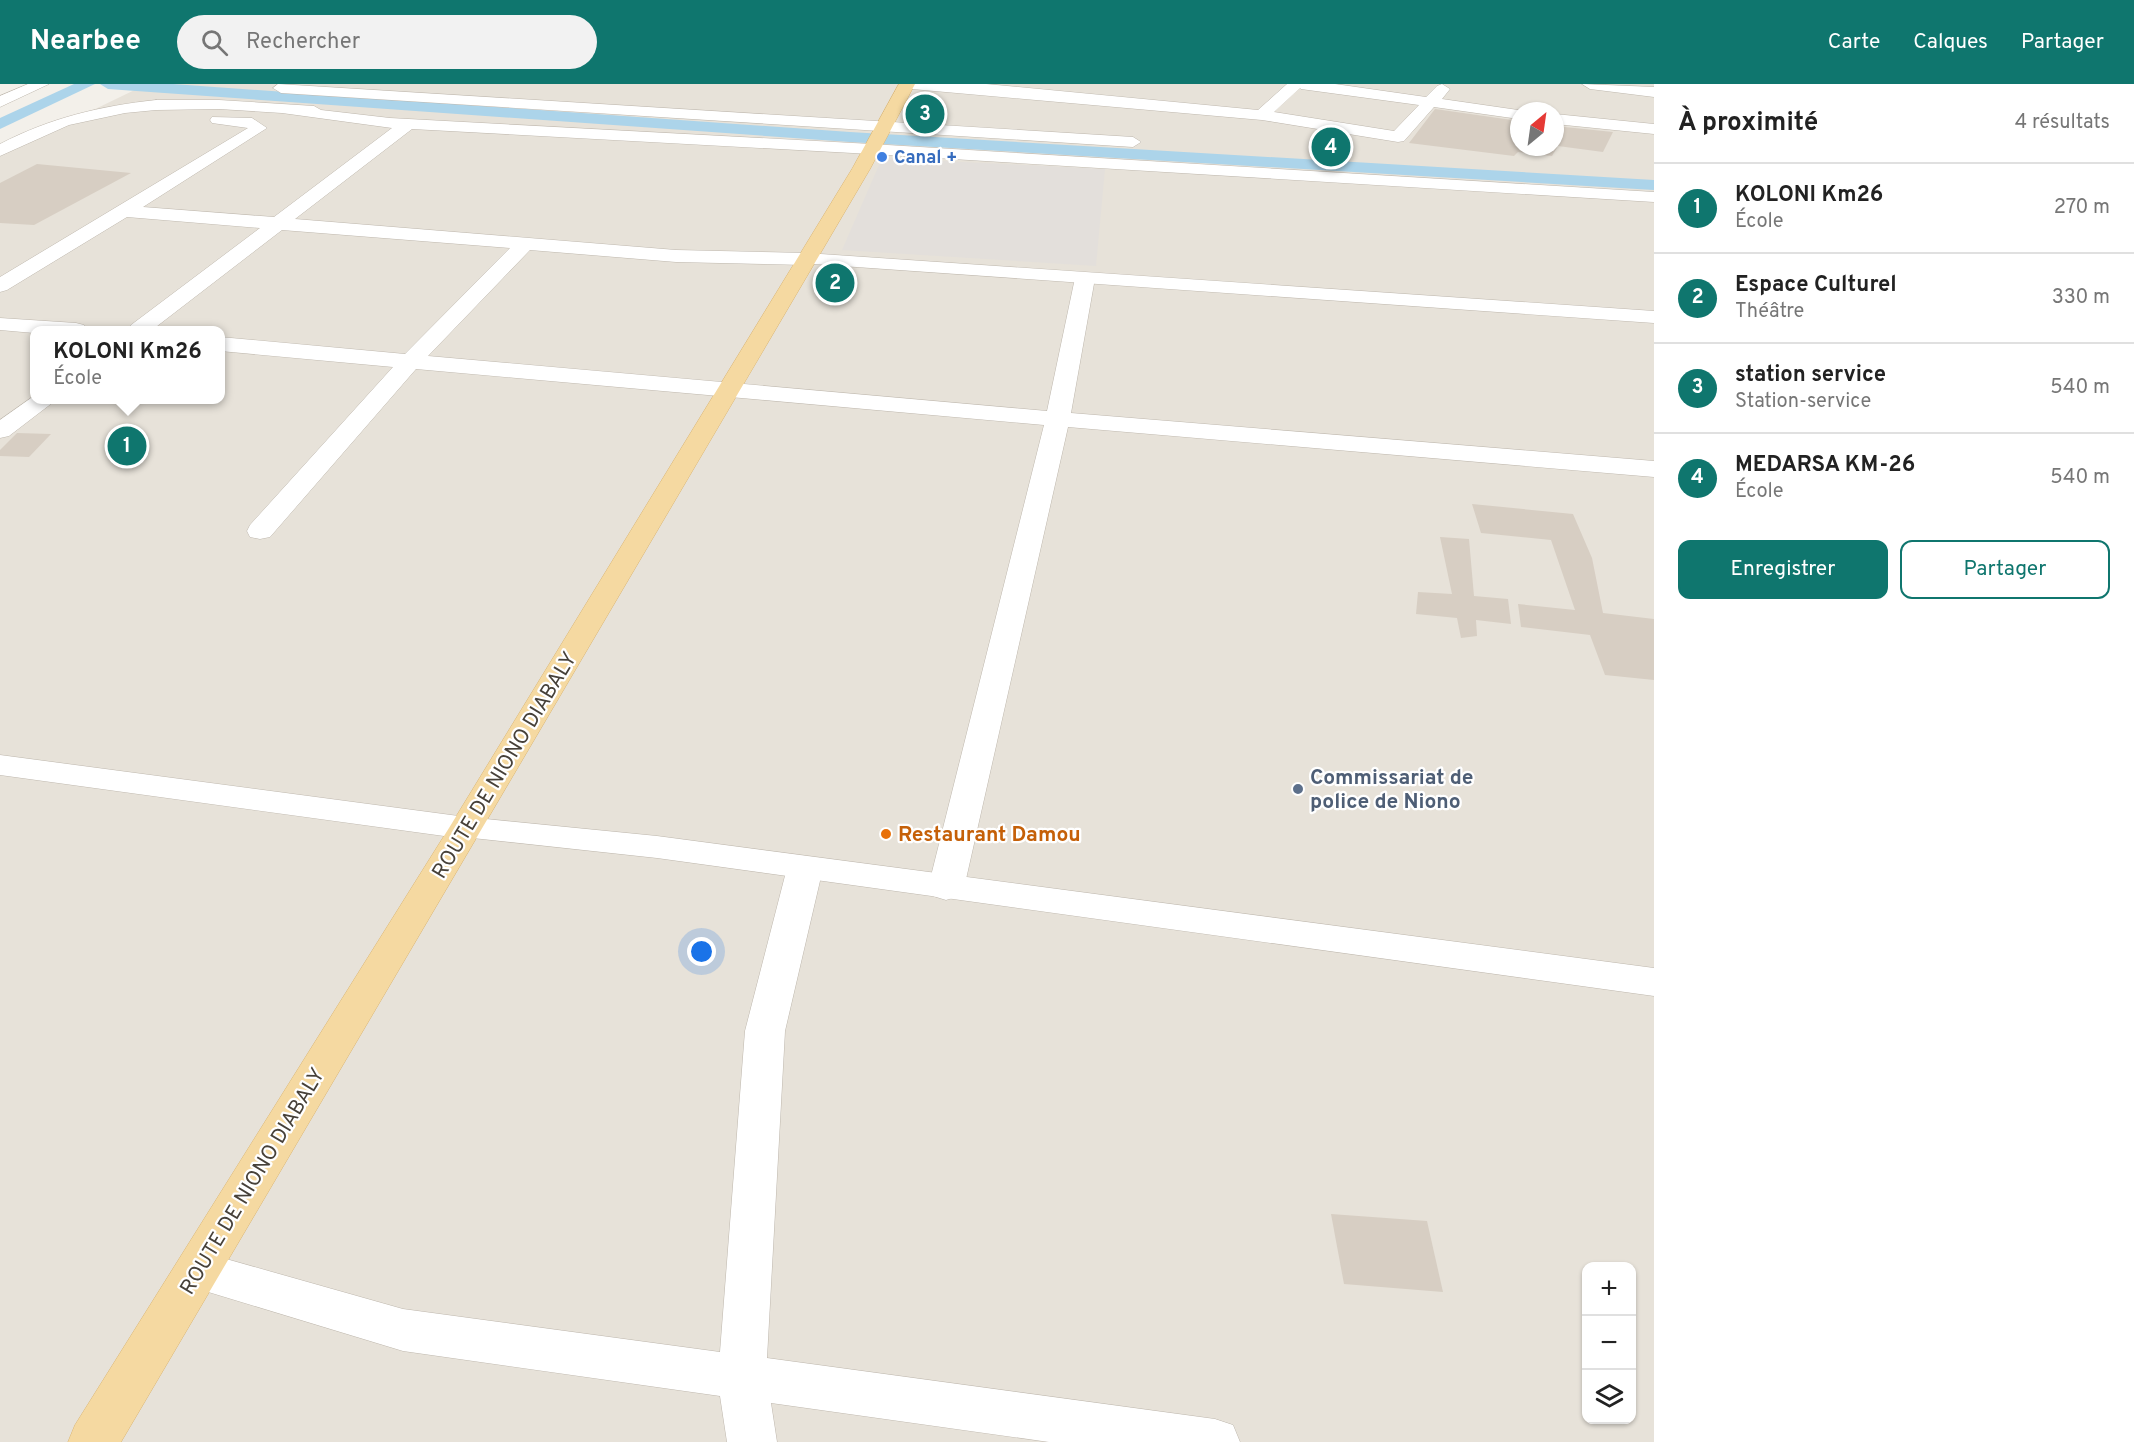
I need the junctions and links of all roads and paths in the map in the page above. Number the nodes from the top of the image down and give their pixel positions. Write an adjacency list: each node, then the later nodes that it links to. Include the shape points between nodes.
1 (41, 84): 14 (street)
2 (261, 84): 12 (street)
3 (907, 84): 23 (main road, ROUTE DE NIONO DIABALY)
4 (912, 84): 9 (street)
5 (1296, 84): 18 (street)
6 (1301, 84): 15 (street)
7 (1446, 84): 15 (street)
8 (1590, 84): 11 (street)
9 (975, 86): 13 (street)
10 (1133, 90): 13 (street)
11 (1654, 92)
12 (331, 97): 16 (street, via 171,103); 20 (street, via 316,114); 23 (street)
13 (1117, 101): 18 (street); 21 (street)
14 (0, 102)
15 (1431, 102): 17 (street); 18 (street, via 1398,137)
16 (111, 110): 25 (street, via 60,122); 27 (street, via 111,117 229,120 252,123 259,128)
17 (1510, 113)
18 (1262, 116)
19 (1564, 119): 22 (street)
20 (408, 124): 23 (street); 28 (street)
21 (1092, 126): 23 (street); 24 (street)
22 (1654, 129)
23 (877, 138): 26 (street); 30 (main road, ROUTE DE NIONO DIABALY)
24 (1154, 143)
25 (0, 151)
26 (1654, 197)
27 (125, 211): 28 (street); 32 (street)
28 (277, 224): 29 (street); 36 (street)
29 (524, 245): 30 (street, via 676,256); 38 (street)
30 (806, 259): 31 (street); 39 (main road, ROUTE DE NIONO DIABALY)
31 (1085, 278): 33 (street); 41 (street)
32 (0, 286)
33 (1654, 316)
34 (0, 324): 35 (street)
35 (30, 326)
36 (144, 326)
37 (225, 344): 38 (street)
38 (411, 362): 39 (street); 44 (street)
39 (727, 391): 41 (street); 46 (main road, ROUTE DE NIONO DIABALY)
40 (37, 404): 42 (street)
41 (1058, 418): 43 (street); 48 (street)
42 (0, 431)
43 (1654, 469)
44 (260, 531)
45 (0, 765): 46 (street)
46 (466, 828): 47 (street, via 657,847); 50 (main road, ROUTE DE NIONO DIABALY)
47 (804, 868): 48 (street); 51 (street, via 765,1031)
48 (946, 888): 49 (street)
49 (1654, 982)
50 (198, 1270): 51 (street, via 403,1330); 52 (main road, ROUTE DE NIONO DIABALY)
51 (742, 1377): 53 (street); 54 (street)
52 (93, 1442)
53 (752, 1442)
54 (1215, 1442)

